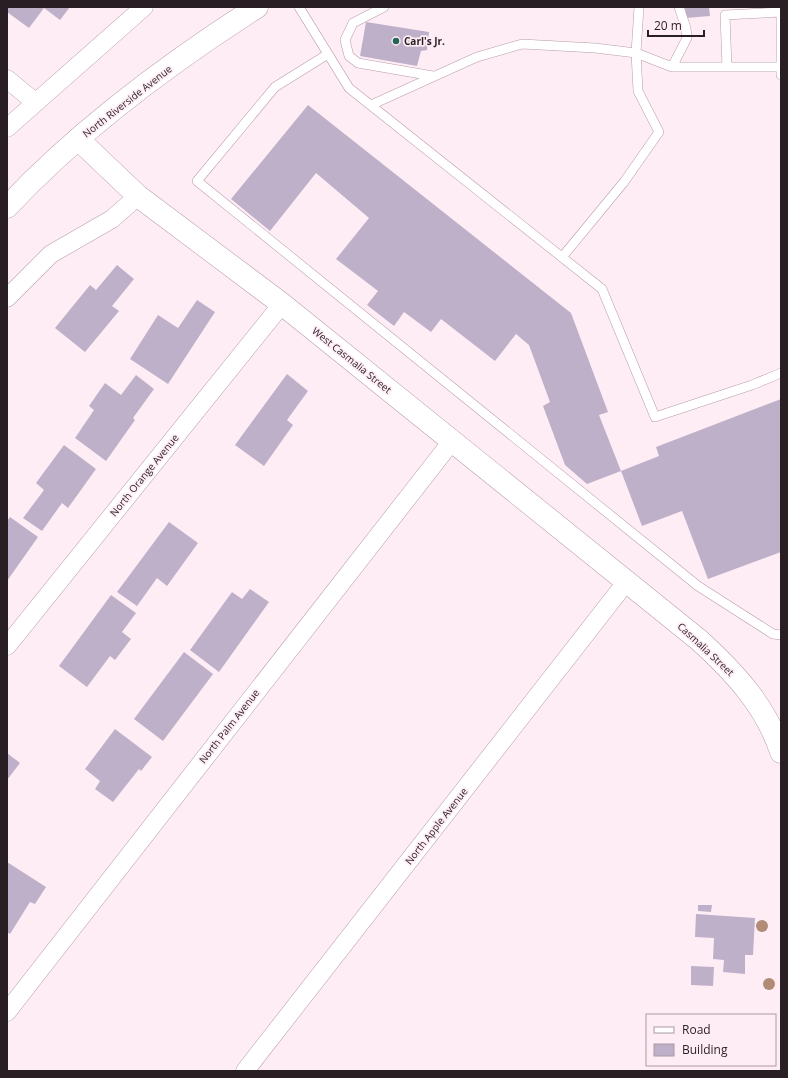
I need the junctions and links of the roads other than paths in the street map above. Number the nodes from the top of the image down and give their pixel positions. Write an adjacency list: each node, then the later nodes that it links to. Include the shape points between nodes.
1 (144, 7): 17 (street)
2 (257, 7): 20 (street, North Riverside Avenue, via 184,56)
3 (299, 7): 10 (lane)
4 (384, 7): 15 (lane, via 353,23 345,40 349,56 358,63)
5 (639, 7): 9 (lane)
6 (679, 7): 11 (lane, via 687,38)
7 (723, 11): 8 (lane); 12 (lane)
8 (781, 12): 13 (lane)
9 (636, 53): 11 (lane); 15 (lane, via 522,44 477,57); 23 (lane, via 638,91 659,132 624,182)
10 (328, 54): 18 (lane, via 349,88); 29 (lane, via 275,87 197,181 698,586 773,634)
11 (672, 67): 12 (lane)
12 (727, 67): 13 (lane)
13 (780, 67): 14 (lane)
14 (781, 75)
15 (433, 76): 18 (lane)
16 (7, 79): 17 (street)
17 (35, 102): 19 (street)
18 (371, 105): 23 (lane)
19 (7, 128)
20 (78, 139): 21 (street, West Casmalia Street); 22 (street, North Riverside Avenue)
21 (138, 196): 24 (street, via 112,219 51,254); 25 (street, West Casmalia Street)
22 (7, 208)
23 (563, 256): 26 (lane, via 602,289 655,417)
24 (7, 298)
25 (282, 304): 27 (street, West Casmalia Street); 30 (street, North Orange Avenue)
26 (781, 373)
27 (452, 441): 28 (street, West Casmalia Street); 32 (street, North Palm Avenue)
28 (627, 581): 31 (street, Casmalia Street, via 726,665 756,701); 33 (street, North Apple Avenue)
29 (781, 635)
30 (7, 646)
31 (781, 752)
32 (7, 1012)
33 (246, 1071)

